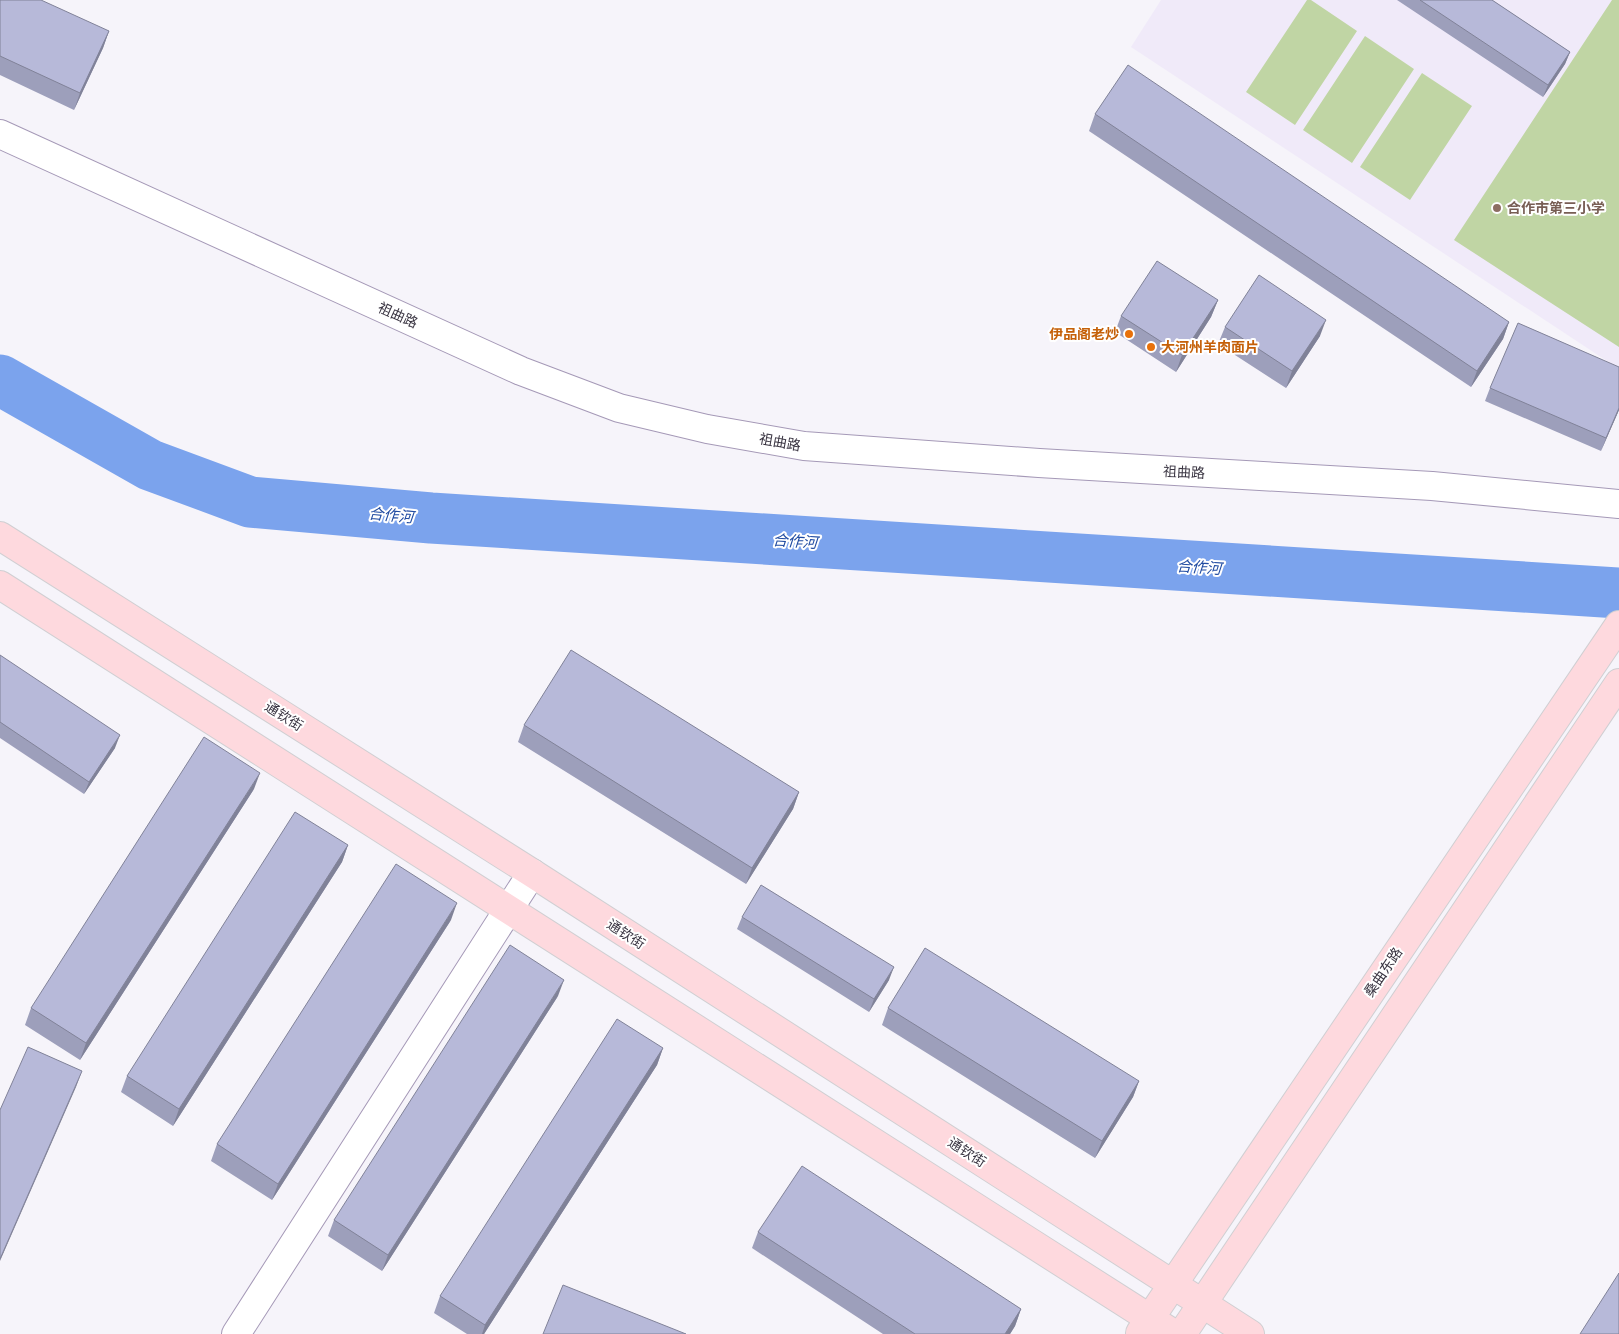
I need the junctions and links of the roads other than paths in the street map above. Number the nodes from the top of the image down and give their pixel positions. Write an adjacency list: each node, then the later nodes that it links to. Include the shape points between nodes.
1 (0, 134): 2 (street, 祖曲路, via 521,371 619,408 707,429 804,446 1432,486)
2 (1619, 504)
3 (0, 536): 7 (main road, 通钦街)
4 (0, 585): 8 (main road)
5 (1619, 625): 9 (main road, 桑曲东路)
6 (1619, 683): 10 (main road)
7 (532, 873): 8 (street); 9 (main road, 通钦街)
8 (508, 909): 11 (main road); 12 (street)
9 (1172, 1284): 10 (main road, 通钦街); 11 (main road, 桑曲东路)
10 (1202, 1304): 14 (main road); 15 (main road, 通钦街)
11 (1144, 1326): 13 (main road)
12 (236, 1334)
13 (1174, 1334)
14 (1182, 1334)
15 (1250, 1334)

